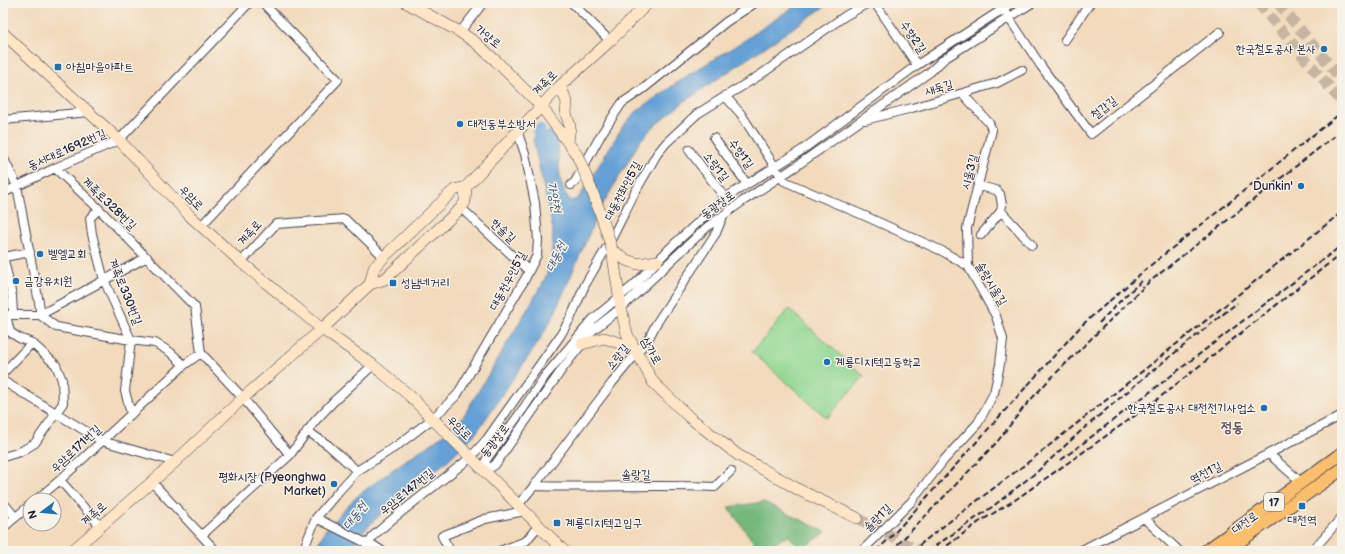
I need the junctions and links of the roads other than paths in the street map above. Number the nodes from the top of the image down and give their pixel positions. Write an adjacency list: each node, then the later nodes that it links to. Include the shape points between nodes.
1 (249, 3): 31 (street)
2 (264, 3): 49 (street, via 338,80)
3 (407, 3): 15 (main road, 가양로)
4 (483, 3): 15 (street)
5 (572, 3): 19 (street)
6 (648, 3): 19 (main road, 계족로)
7 (755, 3): 39 (street, via 726,22 622,103 576,182)
8 (868, 3): 24 (street, 대동천좌안5길)
9 (875, 3): 20 (street, 수향2길)
10 (1012, 3): 13 (street, 동광장로)
11 (1032, 3): 14 (street, 동광장로)
12 (1090, 3): 18 (street)
13 (1001, 6): 14 (street, 철갑길); 20 (street, 동광장로)
14 (1009, 18): 16 (street, 철갑길, via 1091,134); 28 (street, 동광장로, via 944,59 930,72)
15 (460, 32): 25 (main road, 가양로, via 496,60)
16 (1220, 32)
17 (3, 34): 26 (main road, 우암로)
18 (1065, 40)
19 (610, 41): 22 (main road, 계족로)
20 (917, 65): 35 (street, 동광장로)
21 (1022, 70): 23 (street, 새둑길, via 997,83)
22 (560, 86): 25 (main road, 계족로); 32 (main road, via 567,102 566,114 570,126)
23 (963, 94): 28 (street, 새둑길); 41 (street, 시울3길, via 989,123 992,130)
24 (725, 96): 35 (street, 솔랑시울길); 87 (street, 대동천좌안5길, via 692,118 657,154 560,336 487,439)
25 (541, 106): 29 (main road, 계족로); 32 (main road, 삼가로)
26 (89, 112): 27 (street); 31 (main road, 우암로)
27 (3, 120)
28 (860, 121): 37 (street, 동광장로)
29 (518, 132): 42 (main road, 계족로); 60 (street, 대동천우안5길, via 535,202 538,232 536,255)
30 (714, 138): 38 (street, 수향1길)
31 (119, 140): 36 (street, 동서대로1692번길); 49 (main road, 우암로)
32 (568, 142): 52 (main road, 삼가로, bridge, via 578,155 596,197)
33 (689, 150): 44 (street, 소랑1길)
34 (3, 157): 40 (street)
35 (775, 167): 37 (street, 솔랑시울길); 38 (street, 동광장로)
36 (55, 168): 40 (street, 동서대로1692번길); 46 (street, 계족로328번길)
37 (781, 176): 48 (street, 동광장로); 59 (street, 솔랑시울길, via 784,181 942,251)
38 (747, 184): 44 (street, 동광장로)
39 (571, 185)
40 (18, 186): 43 (street, 동서대로1692번길); 53 (street)
41 (979, 186): 47 (street, via 996,190 1000,194); 59 (street, 시울3길, via 966,228)
42 (466, 187): 45 (main road, via 466,202); 56 (main road, 계족로, via 454,190)
43 (3, 193)
44 (725, 198): 57 (street, 동광장로)
45 (461, 208): 60 (street, 한솔길); 62 (main road, 계족로, via 385,279)
46 (99, 209): 55 (street, 계족로328번길); 61 (street, 계족로330번길, via 90,218)
47 (1001, 211): 50 (street); 51 (street)
48 (723, 216): 63 (street, 동광장로); 70 (street, 소랑길, via 716,233 649,338)
49 (201, 226): 58 (main road, 우암로)
50 (981, 235)
51 (1032, 245)
52 (612, 250): 57 (main road, via 626,260 638,264); 63 (main road, 삼가로)
53 (30, 252): 54 (street); 64 (street)
54 (3, 256): 65 (street, via 13,313)
55 (147, 257): 61 (street); 71 (street, 계족로328번길, via 195,307)
56 (384, 257): 58 (street, 계족로, via 345,219 276,224); 62 (main road, 계족로, via 374,268)
57 (657, 260): 63 (street, 동광장로)
58 (241, 262): 66 (main road, 우암로)
59 (968, 266): 99 (street, 솔랑시울길, via 996,316 1003,339 994,393 978,423)
60 (529, 272): 80 (street, 대동천우안5길, via 457,395)
61 (104, 280): 64 (street); 67 (street, 계족로330번길)
62 (370, 284): 66 (main road, 계족로)
63 (620, 303): 69 (street, 동광장로); 70 (main road, 삼가로, via 627,334); 91 (street, 동광장로, via 593,319 544,376 486,460)
64 (40, 315): 65 (street); 67 (street, 계족로330번길, via 56,327)
65 (5, 316): 68 (street, via 10,332)
66 (322, 329): 73 (main road, 우암로); 76 (main road, 계족로)
67 (131, 340): 72 (street, 계족로330번길, via 155,343); 78 (street, via 125,391)
68 (32, 343): 74 (street); 77 (street, via 56,365 62,380 63,403)
69 (582, 344): 70 (main road, via 604,338 626,345); 91 (street, 동광장로, via 495,465)
70 (636, 352): 96 (street, 소랑길); 105 (main road, 삼가로, via 653,382 674,404 738,455 801,491)
71 (201, 353): 72 (street, 우암로171번길); 76 (street)
72 (184, 365): 78 (street, 우암로171번길)
73 (373, 365): 80 (main road, 우암로, via 410,396); 81 (street, via 333,402)
74 (3, 373)
75 (3, 381): 77 (street)
76 (243, 398): 85 (street); 88 (main road, 계족로)
77 (56, 414): 82 (street); 86 (street, via 35,443 20,452)
78 (131, 414): 82 (street, 우암로171번길)
79 (1342, 415): 84 (street, 역전1길)
80 (432, 419): 87 (main road, 우암로); 90 (street, 대동천우안5길)
81 (307, 431): 85 (street); 90 (street, via 328,445)
82 (102, 441): 88 (street); 93 (street, 우암로171번길)
83 (1342, 453): 95 (main road, 대전로 / 17)
84 (1269, 454): 95 (street); 106 (street, 역전1길)
85 (290, 455): 110 (street)
86 (3, 457)
87 (470, 458): 91 (main road, 우암로); 111 (street, 우암로147번길, via 394,517)
88 (175, 462): 94 (main road, 계족로)
89 (1342, 469): 123 (main road, 대전로 / 17)
90 (357, 471): 104 (street, 대동천우안5길)
91 (485, 471): 100 (main road, 우암로)
92 (731, 471): 96 (street, 솔랑길, via 715,487)
93 (60, 480): 97 (street, 우암로171번길); 108 (street)
94 (151, 481): 108 (main road, 계족로); 110 (street)
95 (1301, 482): 122 (main road, 대전로 / 17)
96 (534, 486): 100 (street, 소랑길)
97 (46, 492)
98 (3, 502): 102 (street)
99 (911, 502): 119 (street, 솔랑1길)
100 (522, 508): 107 (main road, 우암로); 116 (street, via 484,519 442,536)
101 (22, 511): 102 (street)
102 (15, 517): 109 (street)
103 (1342, 517): 124 (street)
104 (316, 518): 111 (street); 114 (street, 대동천우안5길)
105 (857, 518)
106 (1144, 518): 120 (street, 역전1길); 121 (street)
107 (539, 525): 117 (street, via 526,541); 118 (main road, 우암로)
108 (100, 526): 112 (main road, 계족로)
109 (3, 528)
110 (202, 535): 113 (street)
111 (367, 545): 115 (street)
112 (72, 551)
113 (216, 551)
114 (303, 551)
115 (382, 551)
116 (450, 551)
117 (500, 551)
118 (564, 551)
119 (862, 551)
120 (1080, 551)
121 (1179, 551)
122 (1206, 551)
123 (1226, 551)
124 (1312, 551)

